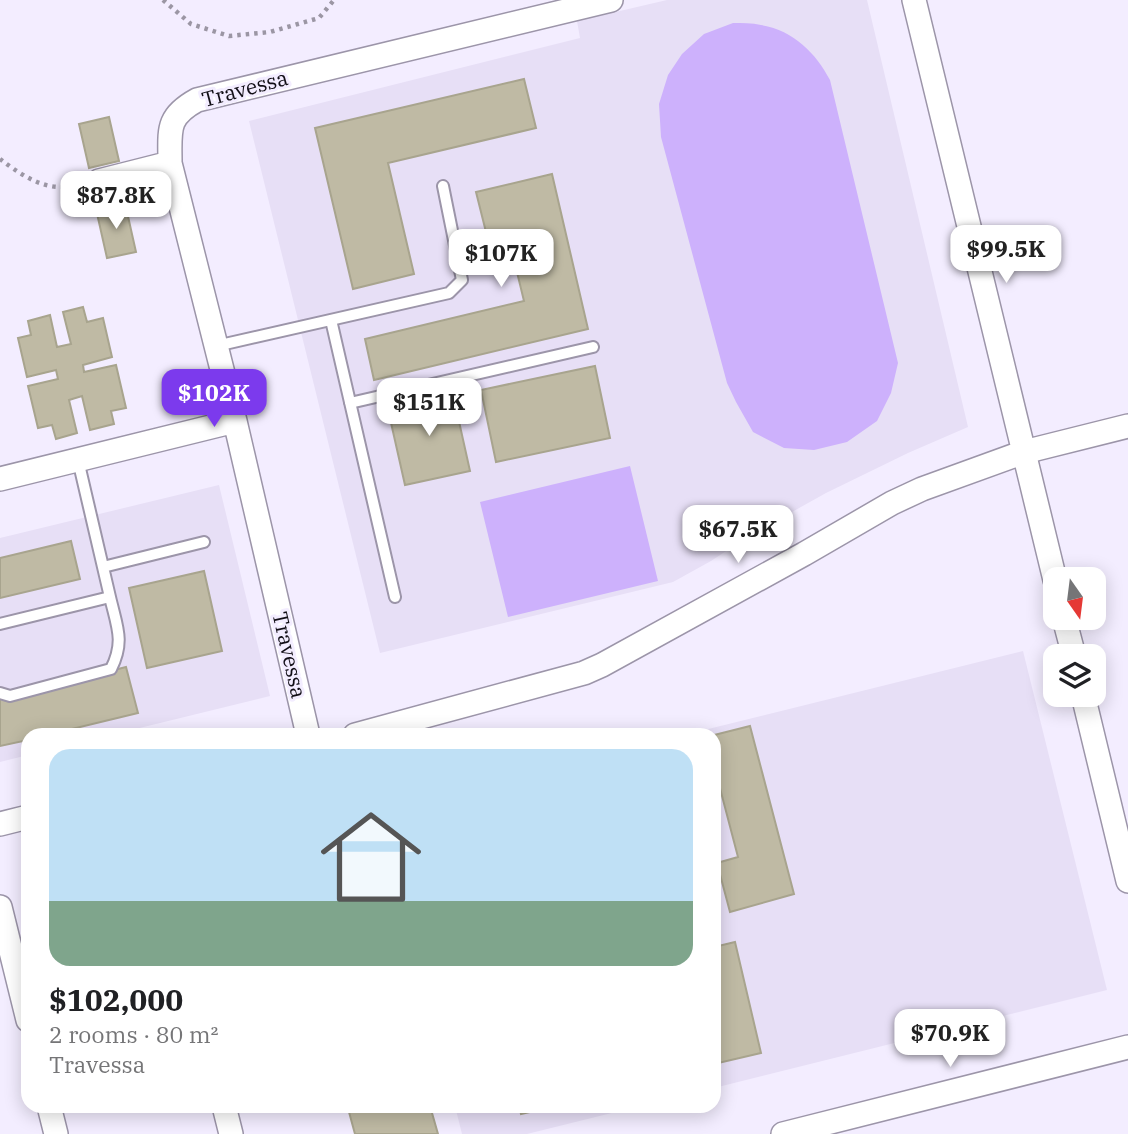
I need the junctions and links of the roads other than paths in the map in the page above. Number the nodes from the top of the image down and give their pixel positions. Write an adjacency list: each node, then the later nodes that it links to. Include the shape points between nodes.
1 (611, 0): 3 (street, Travessa)
2 (914, 0): 13 (street)
3 (576, 4): 4 (street, Travessa, via 197,100 173,120)
4 (170, 163): 5 (street); 8 (street, Travessa)
5 (99, 181)
6 (443, 186): 7 (lane, via 462,280 449,293)
7 (331, 320): 8 (lane); 10 (lane)
8 (216, 346): 11 (street, Travessa)
9 (593, 347): 10 (lane)
10 (349, 403): 20 (lane)
11 (235, 421): 14 (street); 24 (street, Travessa)
12 (1128, 426): 13 (street)
13 (1024, 452): 18 (street); 25 (street, via 892,503 602,666)
14 (78, 460): 15 (street); 17 (lane)
15 (0, 479)
16 (204, 542): 17 (lane)
17 (103, 567): 19 (lane)
18 (1052, 567)
19 (110, 597): 21 (lane); 22 (lane, via 120,639 111,669 10,696)
20 (395, 597)
21 (0, 624)
22 (0, 693)
23 (1086, 707): 28 (street)
24 (306, 728)
25 (381, 728)
26 (21, 819): 27 (street)
27 (0, 824)
28 (1128, 881)
29 (0, 908): 30 (street)
30 (16, 994)
31 (1128, 1047): 36 (street)
32 (52, 1113): 34 (street)
33 (226, 1113): 35 (street)
34 (57, 1134)
35 (231, 1134)
36 (783, 1134)

